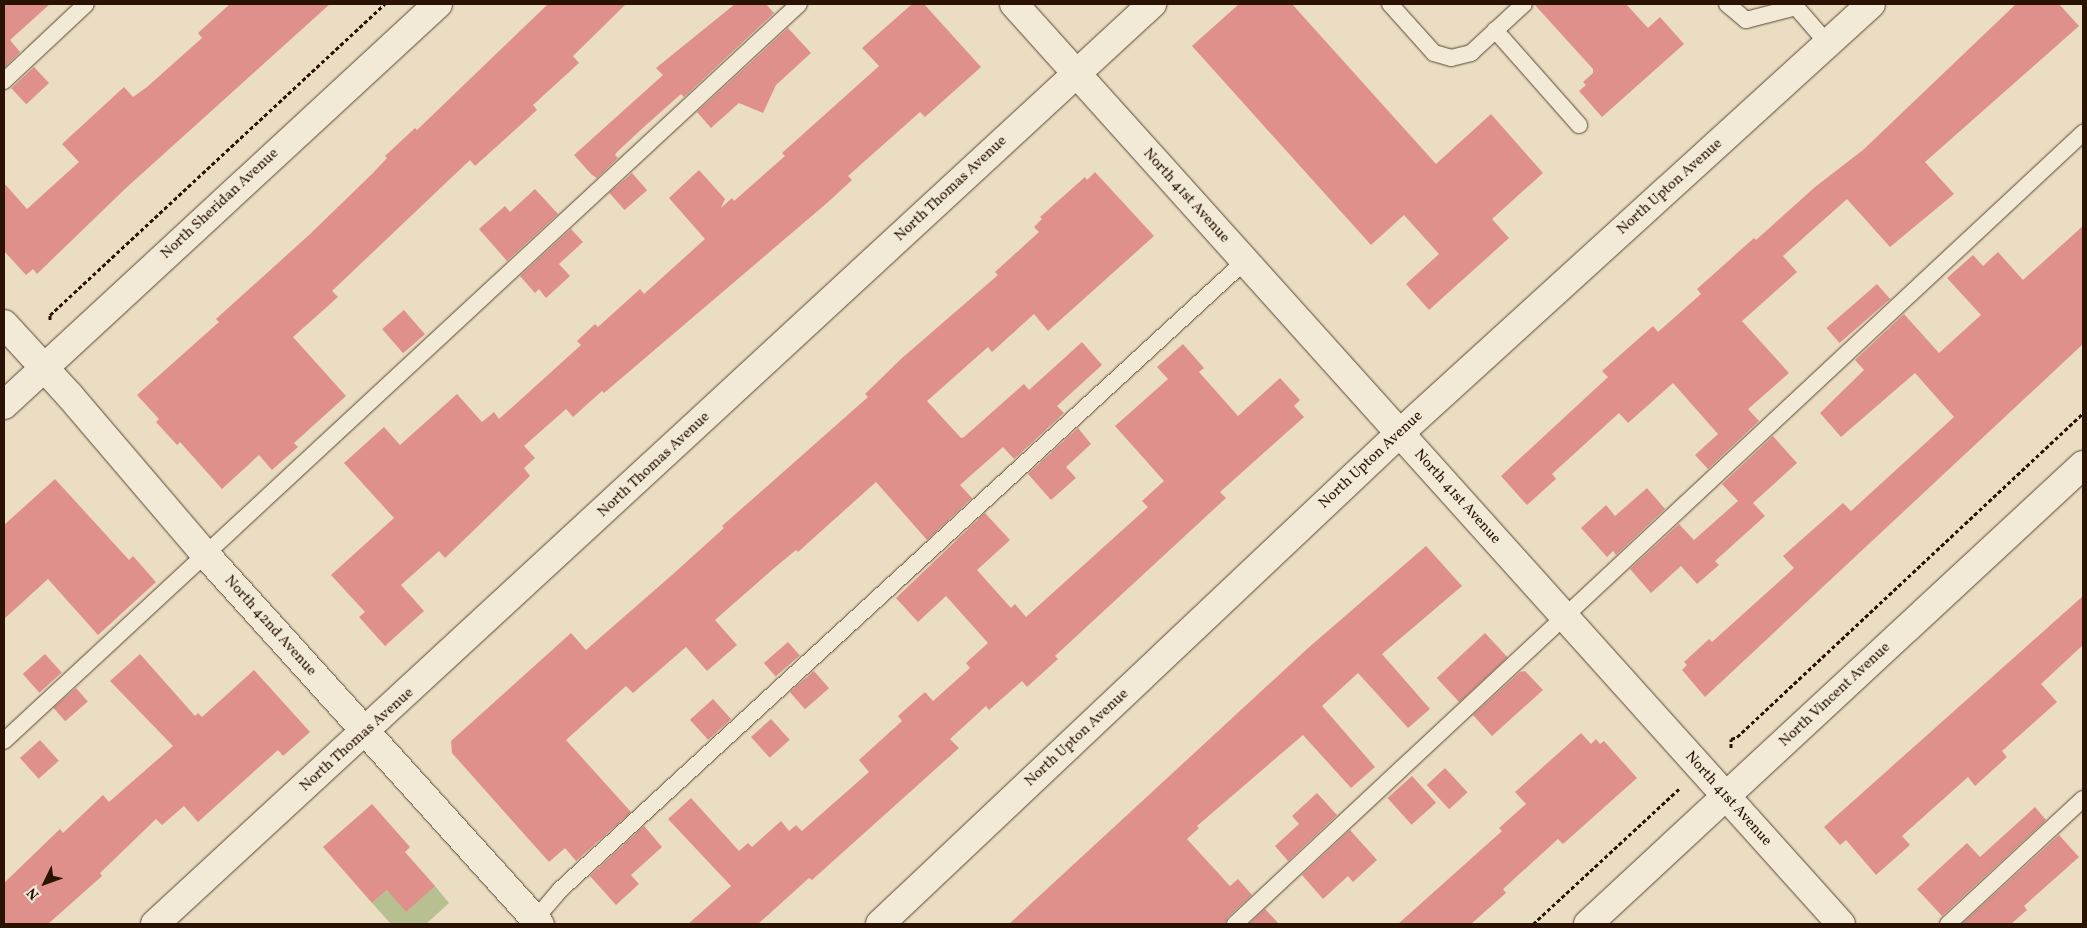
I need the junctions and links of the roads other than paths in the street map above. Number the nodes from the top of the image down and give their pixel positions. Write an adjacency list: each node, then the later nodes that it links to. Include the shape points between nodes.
1 (86, 4): 14 (lane)
2 (438, 4): 19 (street, North Sheridan Avenue)
3 (799, 4): 23 (lane)
4 (1014, 4): 13 (street, North 41st Avenue)
5 (1152, 4): 13 (street, North Thomas Avenue)
6 (1390, 4): 11 (lane, via 1434,53 1451,58 1471,53)
7 (1524, 4): 11 (lane)
8 (1727, 4): 10 (lane, via 1746,20)
9 (1870, 4): 12 (street, North Upton Avenue)
10 (1796, 5): 12 (lane)
11 (1495, 30): 15 (lane)
12 (1828, 44): 21 (street, North Upton Avenue)
13 (1076, 74): 17 (street, North 41st Avenue); 25 (street, North Thomas Avenue)
14 (4, 81)
15 (1579, 126)
16 (2083, 133): 24 (lane)
17 (1244, 261): 21 (street, North 41st Avenue); 29 (lane, via 560,890)
18 (4, 324): 19 (street, North 42nd Avenue)
19 (44, 368): 20 (street, North Sheridan Avenue); 23 (street, North 42nd Avenue)
20 (4, 405)
21 (1400, 433): 24 (street, North 41st Avenue); 31 (street, North Upton Avenue)
22 (2083, 465): 27 (street, North Vincent Avenue)
23 (206, 555): 25 (street, North 42nd Avenue); 26 (lane)
24 (1563, 616): 27 (street, North 41st Avenue); 32 (lane)
25 (365, 731): 29 (street, North 42nd Avenue); 30 (street, North Thomas Avenue)
26 (4, 741)
27 (1726, 796): 33 (street, North Vincent Avenue); 34 (street, North 41st Avenue)
28 (2083, 799): 35 (lane)
29 (536, 923)
30 (155, 924)
31 (880, 924)
32 (1235, 924)
33 (1588, 924)
34 (1840, 924)
35 (1948, 924)

